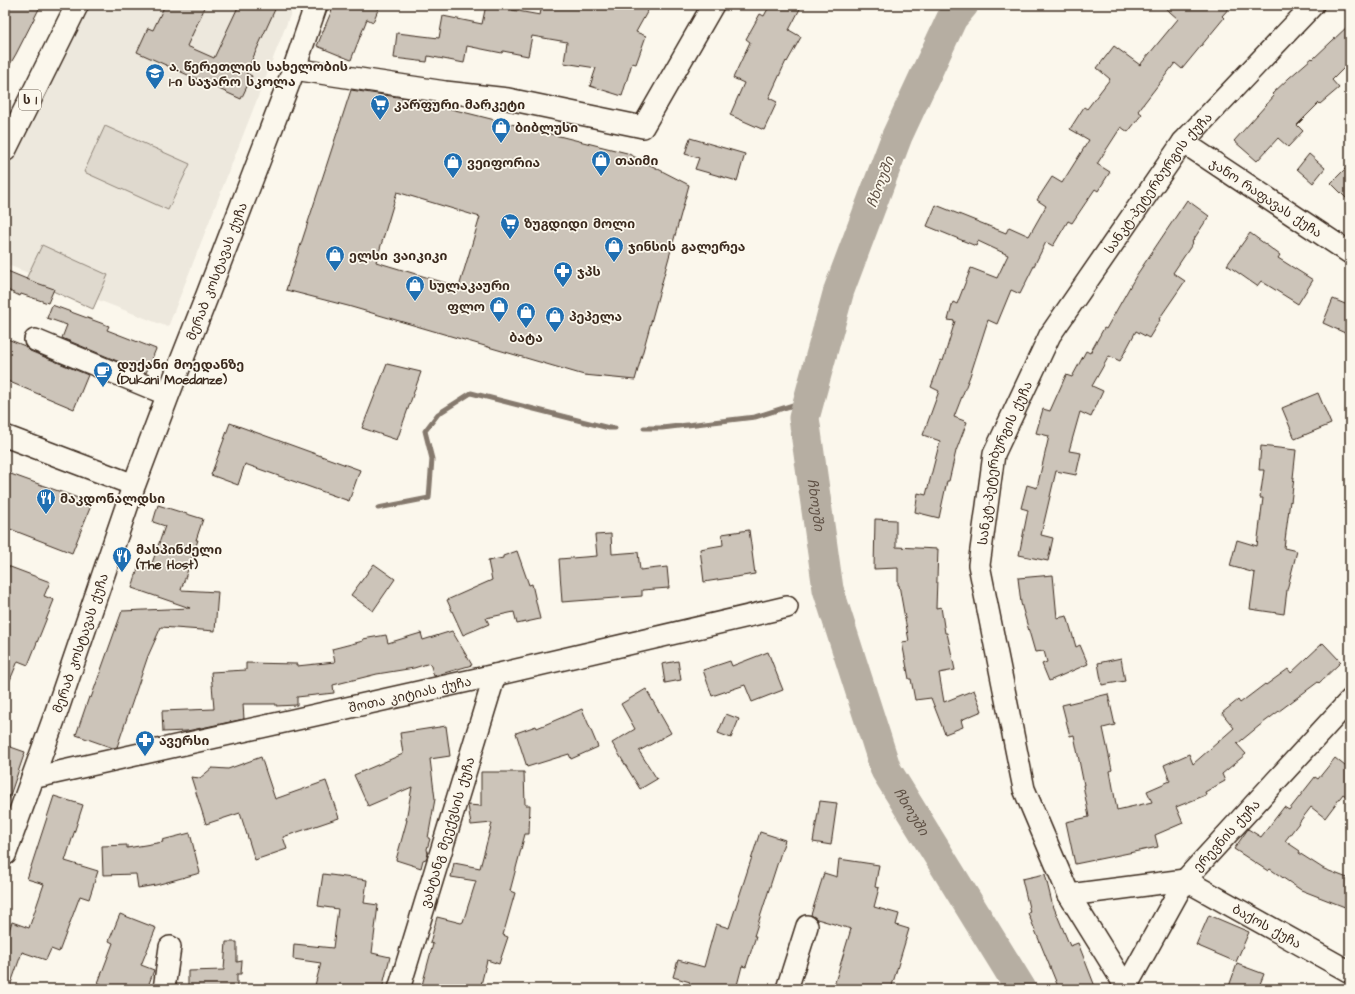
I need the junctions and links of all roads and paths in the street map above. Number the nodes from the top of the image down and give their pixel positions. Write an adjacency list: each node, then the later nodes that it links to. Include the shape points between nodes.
1 (76, 5): 7 (main road, ს 1)
2 (316, 5): 5 (main road, მერაბ კოსტავას ქუჩა)
3 (713, 5): 5 (street, via 643,127 508,98 445,92)
4 (1313, 5): 6 (street, სანკტ-პეტერბურგის ქუჩა)
5 (294, 69): 10 (main road, მერაბ კოსტავას ქუჩა)
6 (1183, 142): 8 (street, ჯანო რაფავას ქუჩა); 19 (street, სანკტ-პეტერბურგის ქუჩა, via 1050,335 994,454 979,565 1024,789)
7 (5, 150)
8 (1350, 253)
9 (35, 340): 10 (street)
10 (168, 395): 12 (main road, მერაბ კოსტავას ქუჩა)
11 (5, 436): 12 (street)
12 (134, 485): 16 (main road, მერაბ კოსტავას ქუჩა, via 56,716)
13 (787, 607): 14 (street, შოთა კიტიას ქუჩა)
14 (495, 675): 16 (street, შოთა კიტიას ქუჩა); 25 (street, ვახტანგ მეექვსის ქუჩა)
15 (1350, 700): 18 (street, ერევნის ქუჩა)
16 (32, 778): 17 (main road, მერაბ კოსტავას ქუჩა)
17 (5, 854)
18 (1185, 880): 19 (street); 22 (street, ბაქოს ქუჩა); 23 (street, ერევნის ქუჩა)
19 (1069, 895): 23 (street, სანკტ-პეტერბურგის ქუჩა)
20 (807, 926): 26 (street)
21 (170, 947): 24 (street)
22 (1350, 972)
23 (1126, 988)
24 (164, 989)
25 (399, 989)
26 (787, 989)

